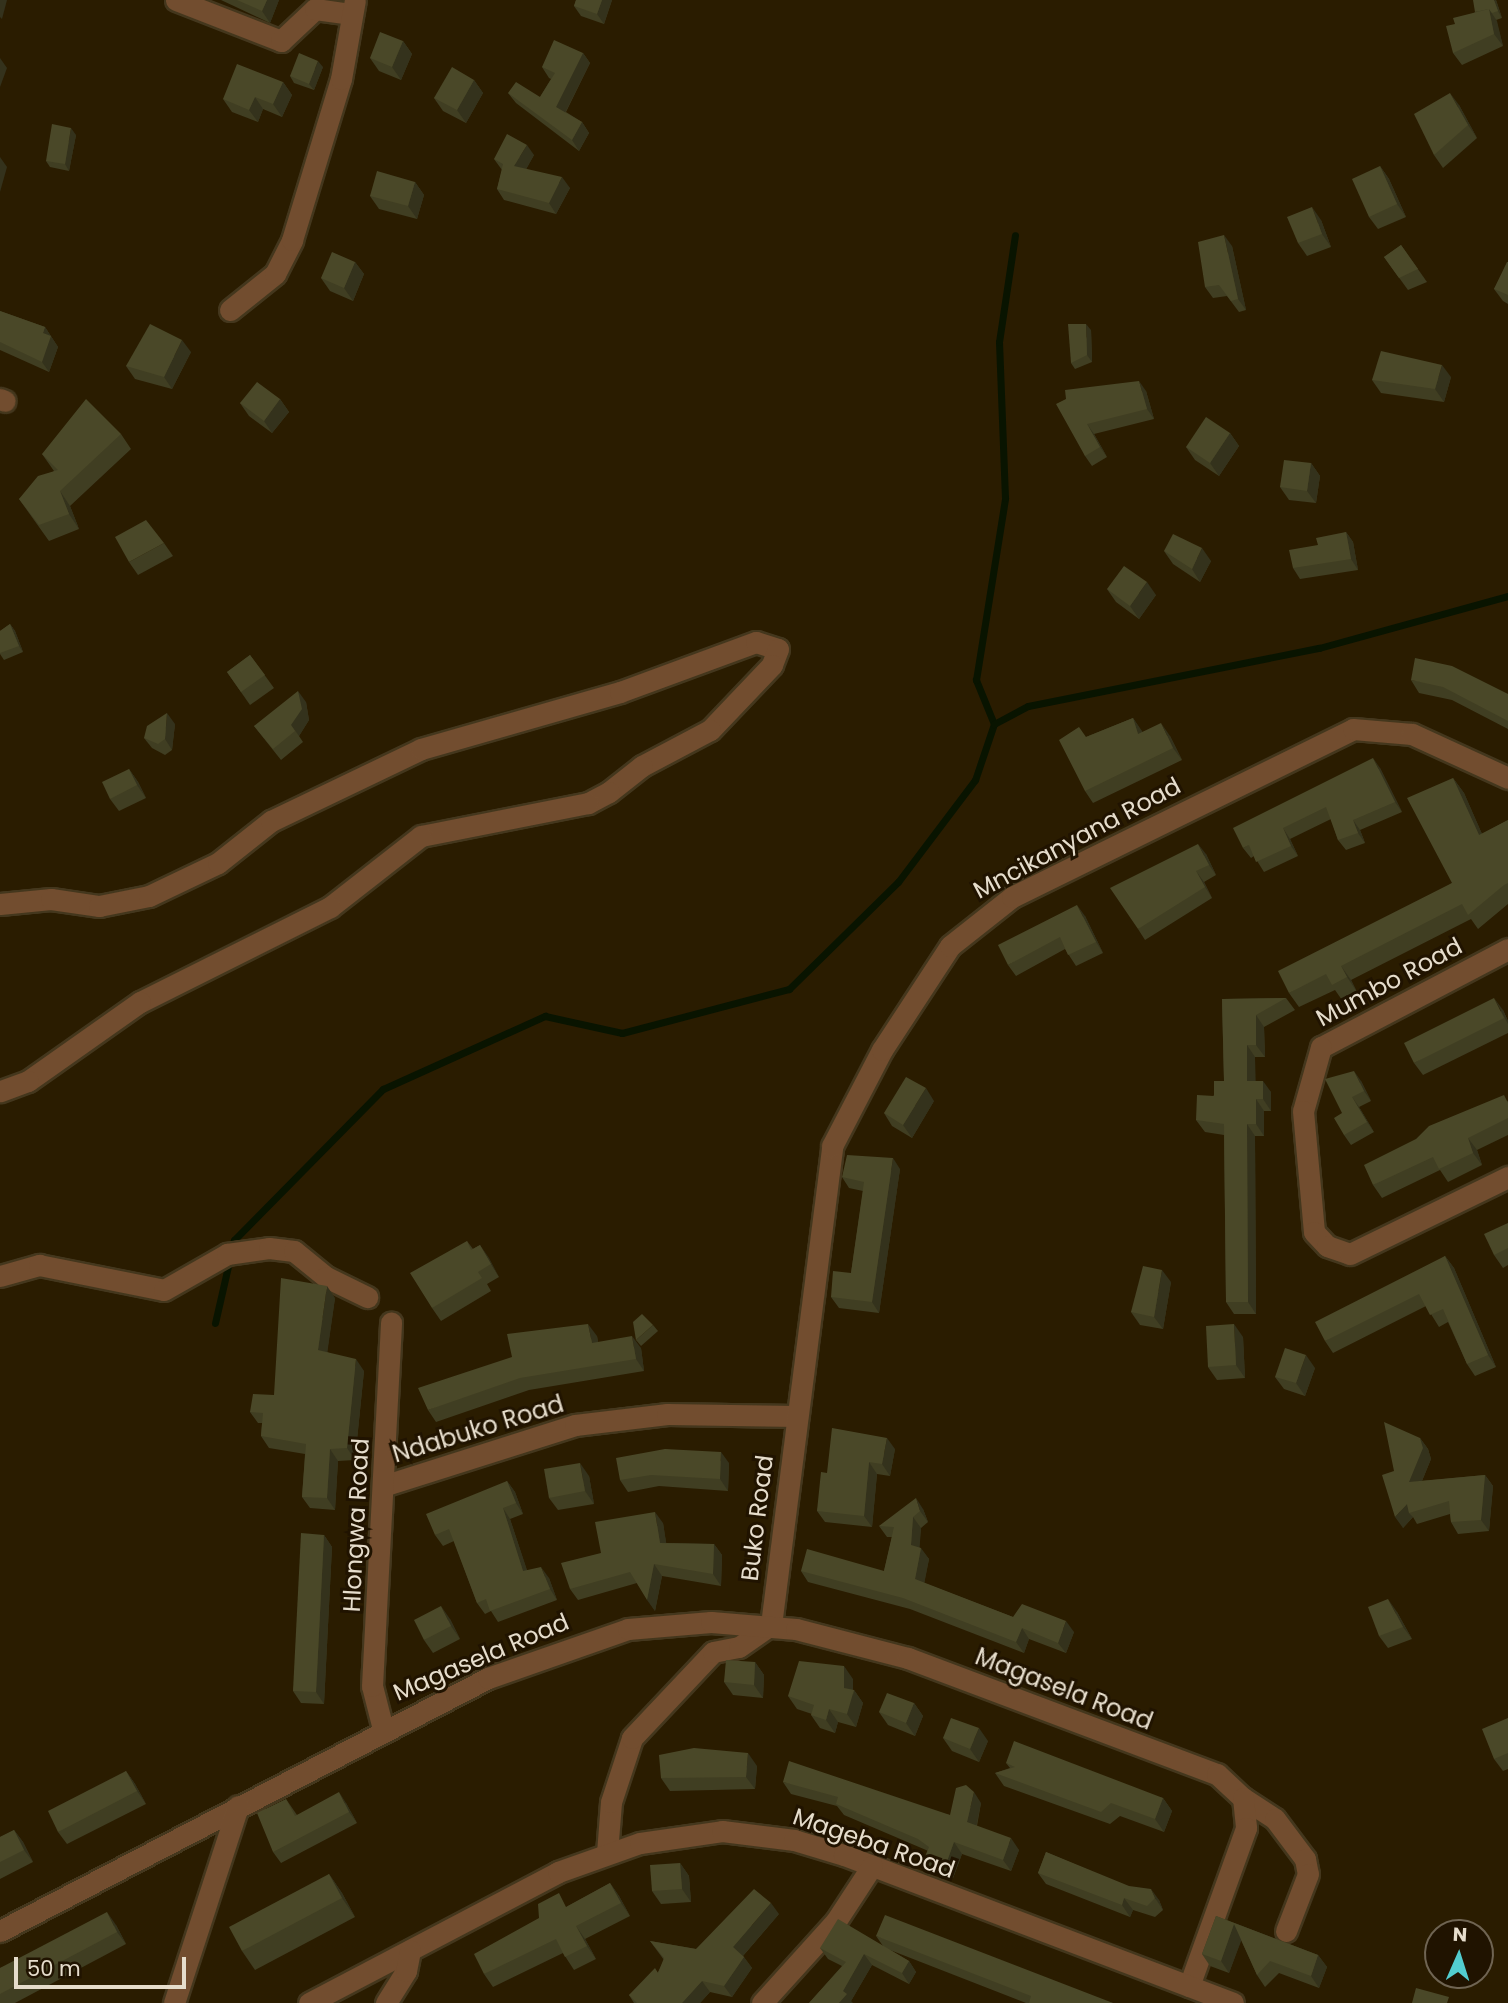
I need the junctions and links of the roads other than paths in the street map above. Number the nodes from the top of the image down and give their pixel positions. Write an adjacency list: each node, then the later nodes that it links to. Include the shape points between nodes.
1 (176, 0): 2 (street, via 282,41 315,9)
2 (354, 7): 3 (street, via 320,156 292,240 275,275)
3 (230, 310)
4 (1508, 778): 12 (street, Mncikanyana Road, via 1412,734 1353,729 983,914 928,978 841,1121 825,1176)
5 (0, 904): 7 (street, via 51,899 99,906 149,896 218,863 271,821 421,749 621,692 756,642 778,649 772,665 710,730 642,766 609,792 588,803 421,836 330,907 140,1002 28,1081)
6 (1508, 949): 8 (street, Mumbo Road, via 1321,1047 1304,1111 1314,1232 1326,1246 1350,1254)
7 (0, 1091)
8 (1508, 1177)
9 (0, 1276): 10 (street, via 39,1265 164,1290 238,1250 294,1251 326,1277)
10 (367, 1297)
11 (391, 1322): 13 (street, Hlongwa Road)
12 (796, 1416): 13 (street, Ndabuko Road, via 667,1414 575,1425); 14 (street, Buko Road)
13 (386, 1485): 15 (street, Hlongwa Road, via 372,1686)
14 (771, 1625): 15 (street, Magasela Road, via 659,1625 600,1637 488,1678); 16 (street, Magasela Road, via 908,1658 1217,1774); 18 (street, via 739,1647 709,1655 632,1738 611,1802)
15 (383, 1729): 17 (street, Magasela Road)
16 (1243, 1798): 21 (street, via 1275,1819 1305,1859 1308,1874); 23 (street, via 1246,1828)
17 (238, 1805): 20 (street, Magasela Road); 24 (street)
18 (607, 1853): 19 (street, Mageba Road, via 674,1835 722,1831 794,1840); 22 (street, Mageba Road)
19 (872, 1866): 23 (street, Mageba Road); 27 (street, via 836,1921)
20 (0, 1931)
21 (1286, 1931)
22 (410, 1950): 25 (street, Mageba Road); 26 (street, via 406,1971)
23 (1189, 1986): 28 (street, Mageba Road)
24 (174, 2003)
25 (309, 2003)
26 (386, 2003)
27 (762, 2003)
28 (1233, 2003)

